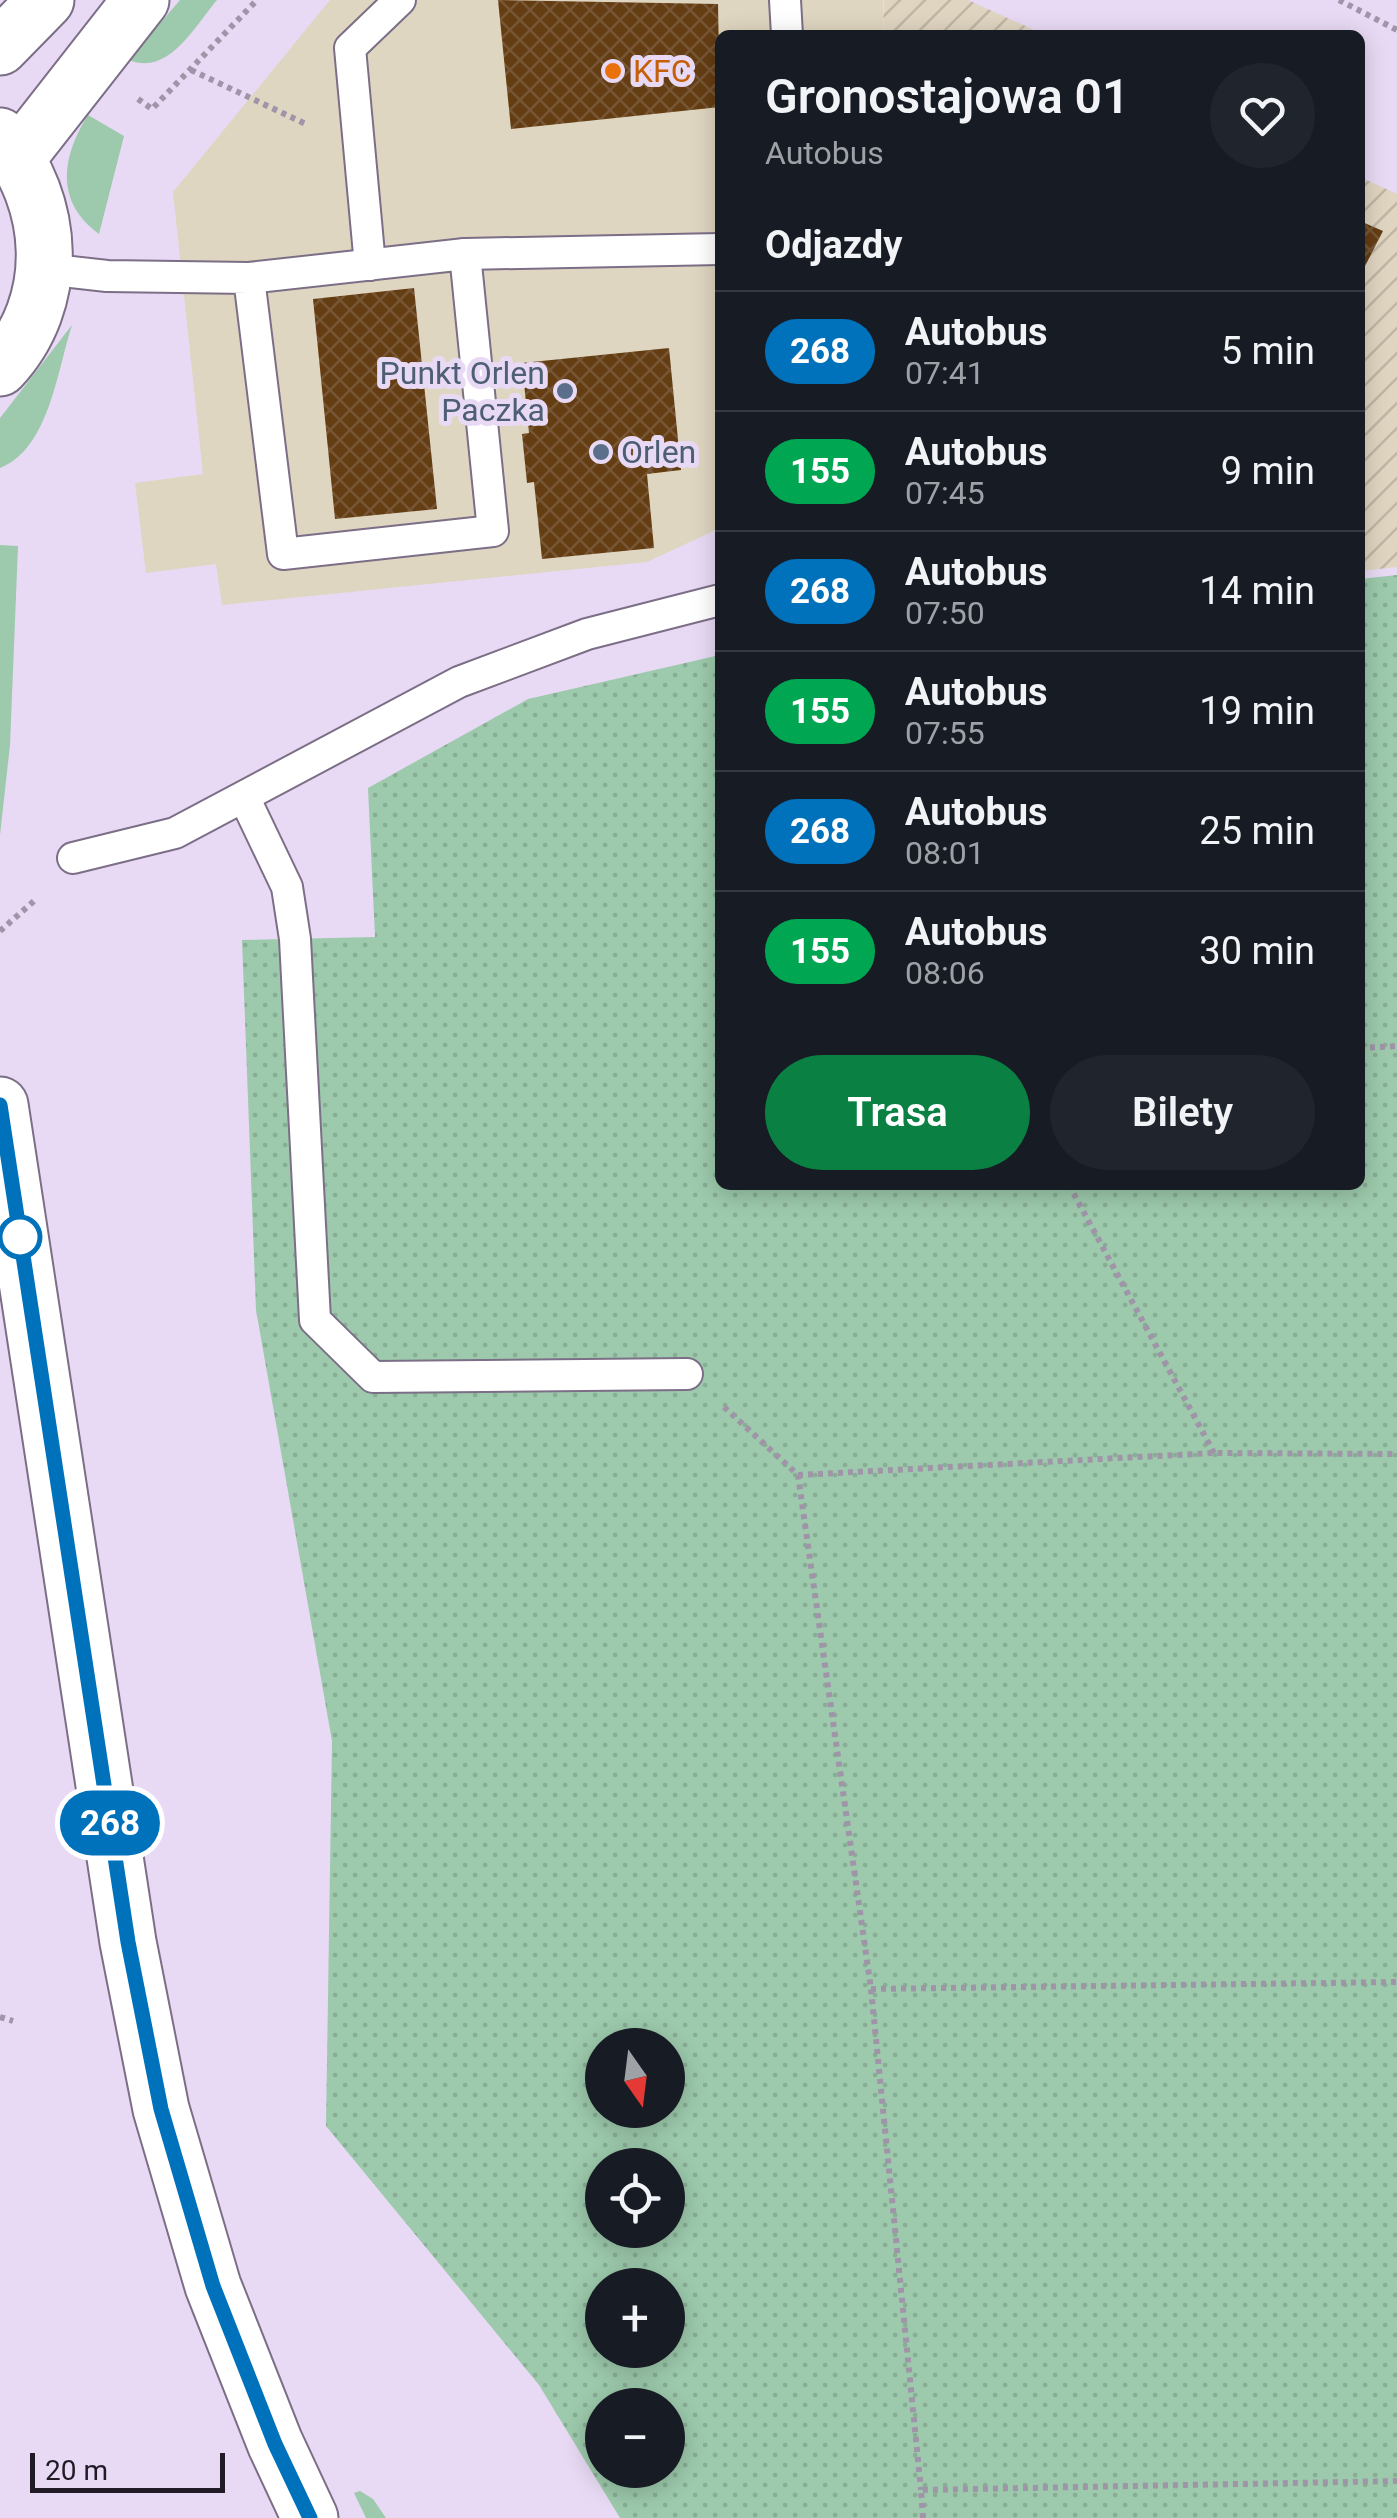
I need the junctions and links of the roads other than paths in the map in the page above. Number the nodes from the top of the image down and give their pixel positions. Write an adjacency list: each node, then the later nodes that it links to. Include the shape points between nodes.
1 (46, 0): 6 (street)
2 (141, 0): 7 (street)
3 (400, 0): 10 (lane, via 350,48)
4 (785, 0): 5 (lane)
5 (787, 30)
6 (0, 47)
7 (9, 146): 11 (street, via 35,192 45,230)
8 (715, 249): 9 (lane)
9 (465, 254): 10 (lane); 12 (lane, via 493,530 283,554)
10 (370, 265): 12 (lane)
11 (45, 269): 12 (lane); 13 (street, via 35,313)
12 (249, 278)
13 (0, 368)
14 (715, 601): 15 (lane, via 587,634 459,682)
15 (244, 797): 16 (lane, via 175,834); 18 (lane, via 288,888 295,940 314,1320 374,1377)
16 (73, 858)
17 (0, 1105): 19 (street, via 128,1942 161,2109 213,2286)
18 (687, 1374)
19 (310, 2518)

